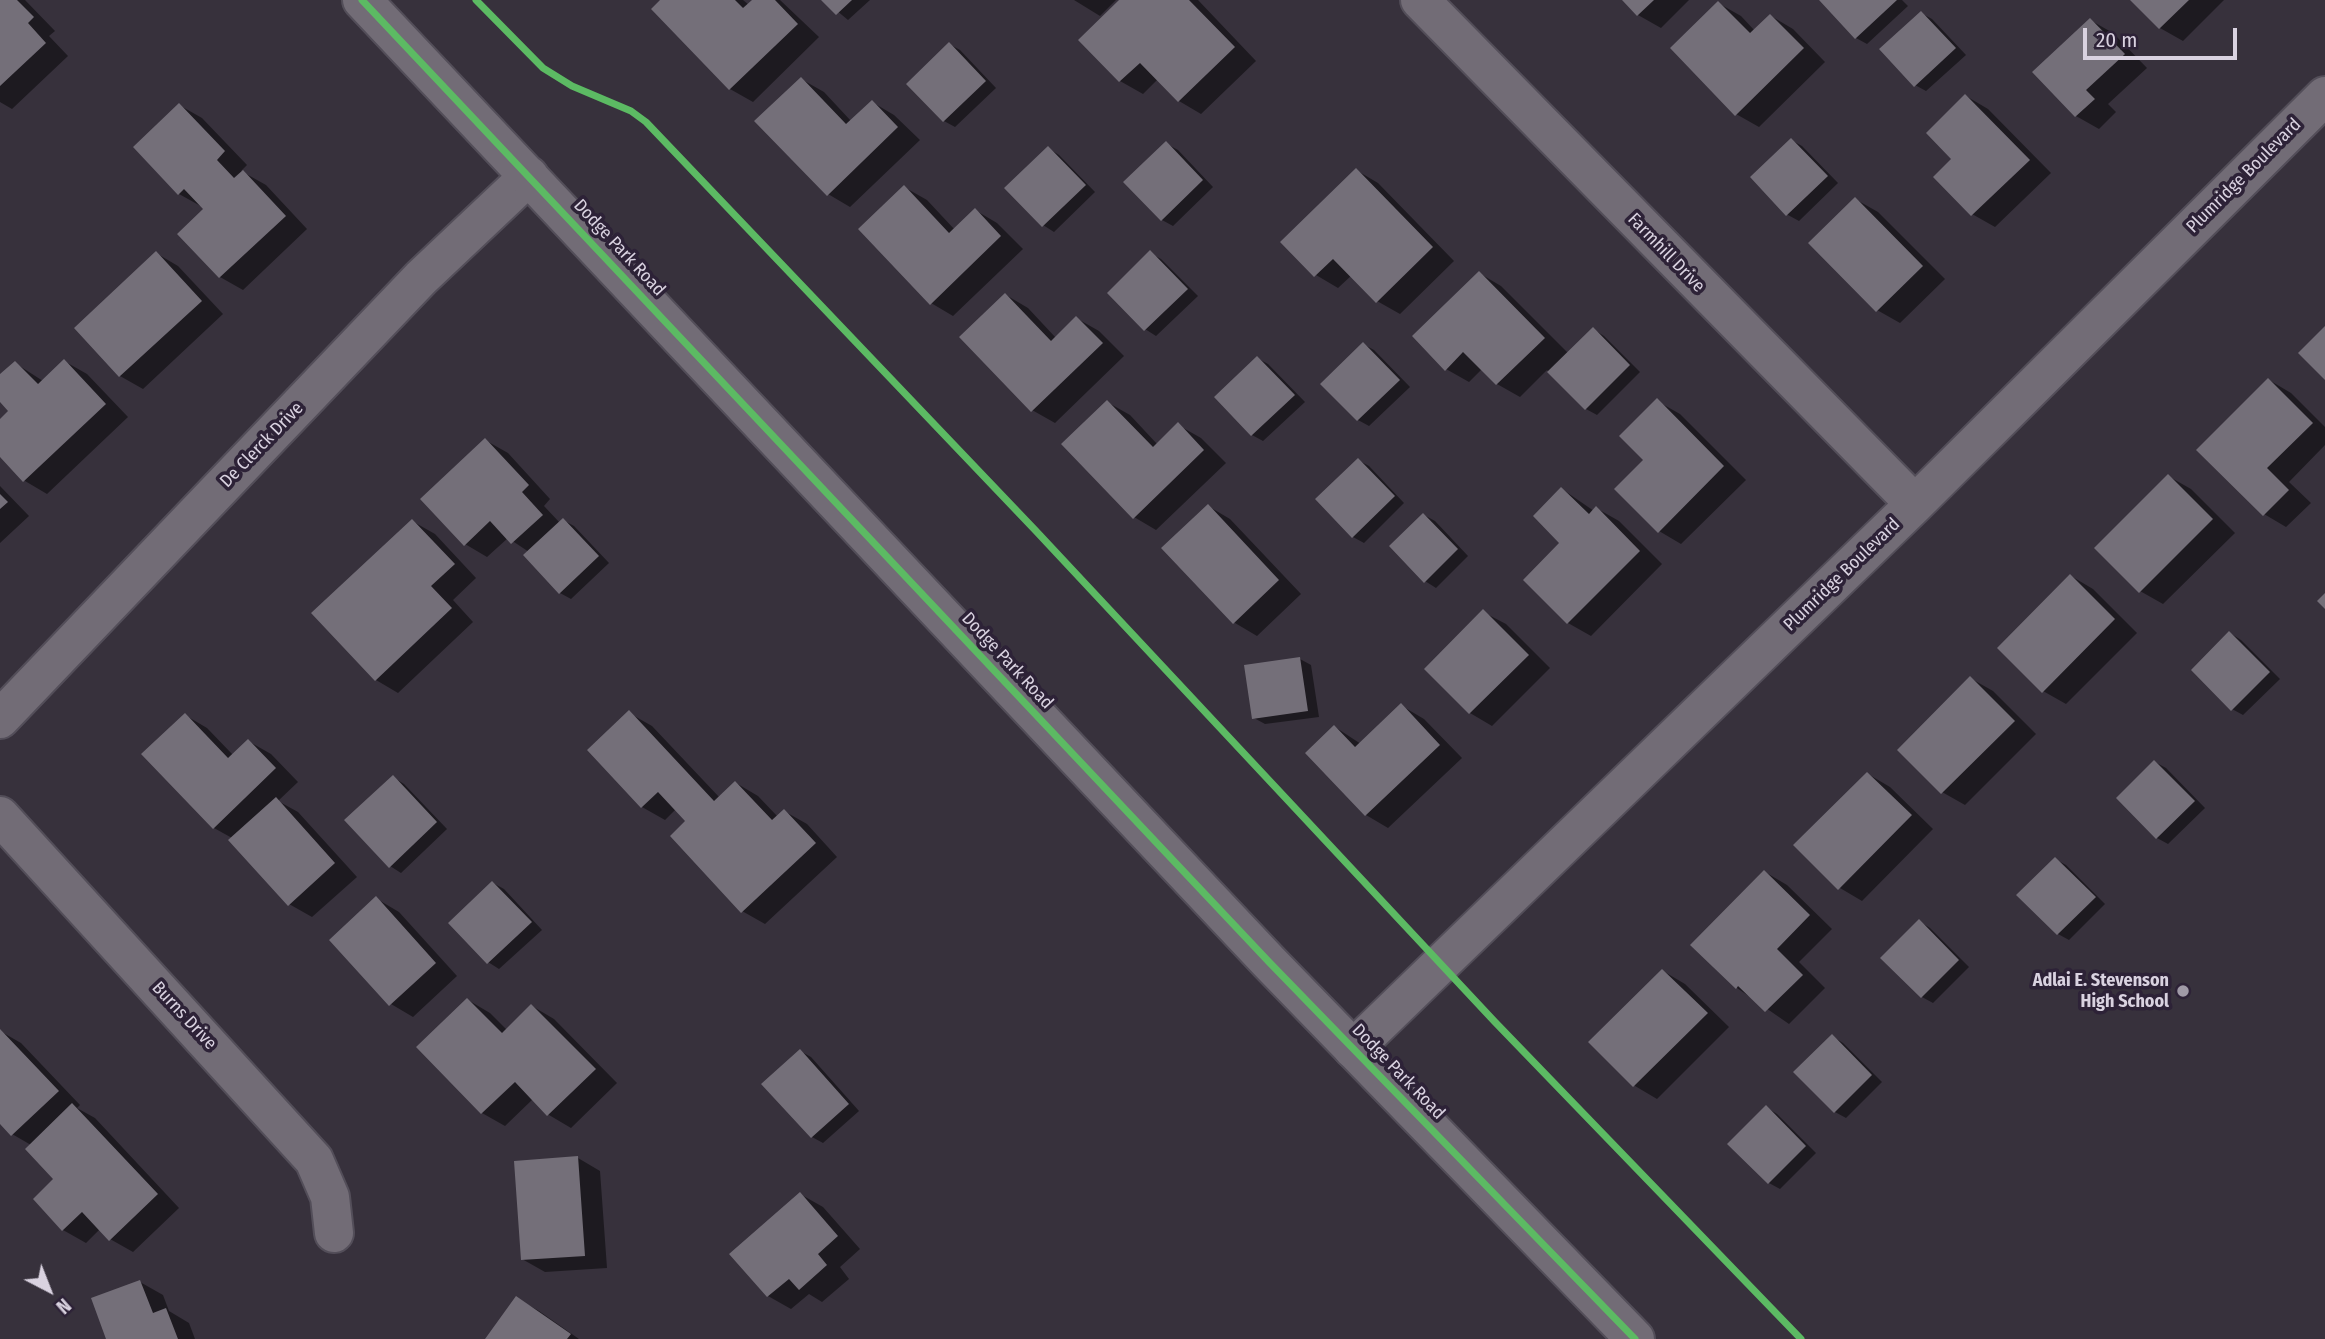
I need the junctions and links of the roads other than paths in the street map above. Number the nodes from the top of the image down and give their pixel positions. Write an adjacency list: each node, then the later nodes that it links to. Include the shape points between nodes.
1 (362, 0): 4 (street, Dodge Park Road)
2 (1420, 0): 5 (street, Farmhill Drive)
3 (2325, 96): 5 (street, Plumridge Boulevard)
4 (529, 176): 6 (street, De Clerck Drive, via 421,278); 8 (street, Dodge Park Road)
5 (1915, 504): 8 (street, Plumridge Boulevard)
6 (0, 719)
7 (0, 816): 9 (street, Burns Drive, via 314,1160 330,1197)
8 (1353, 1049): 10 (street, Dodge Park Road)
9 (334, 1233)
10 (1635, 1339)

